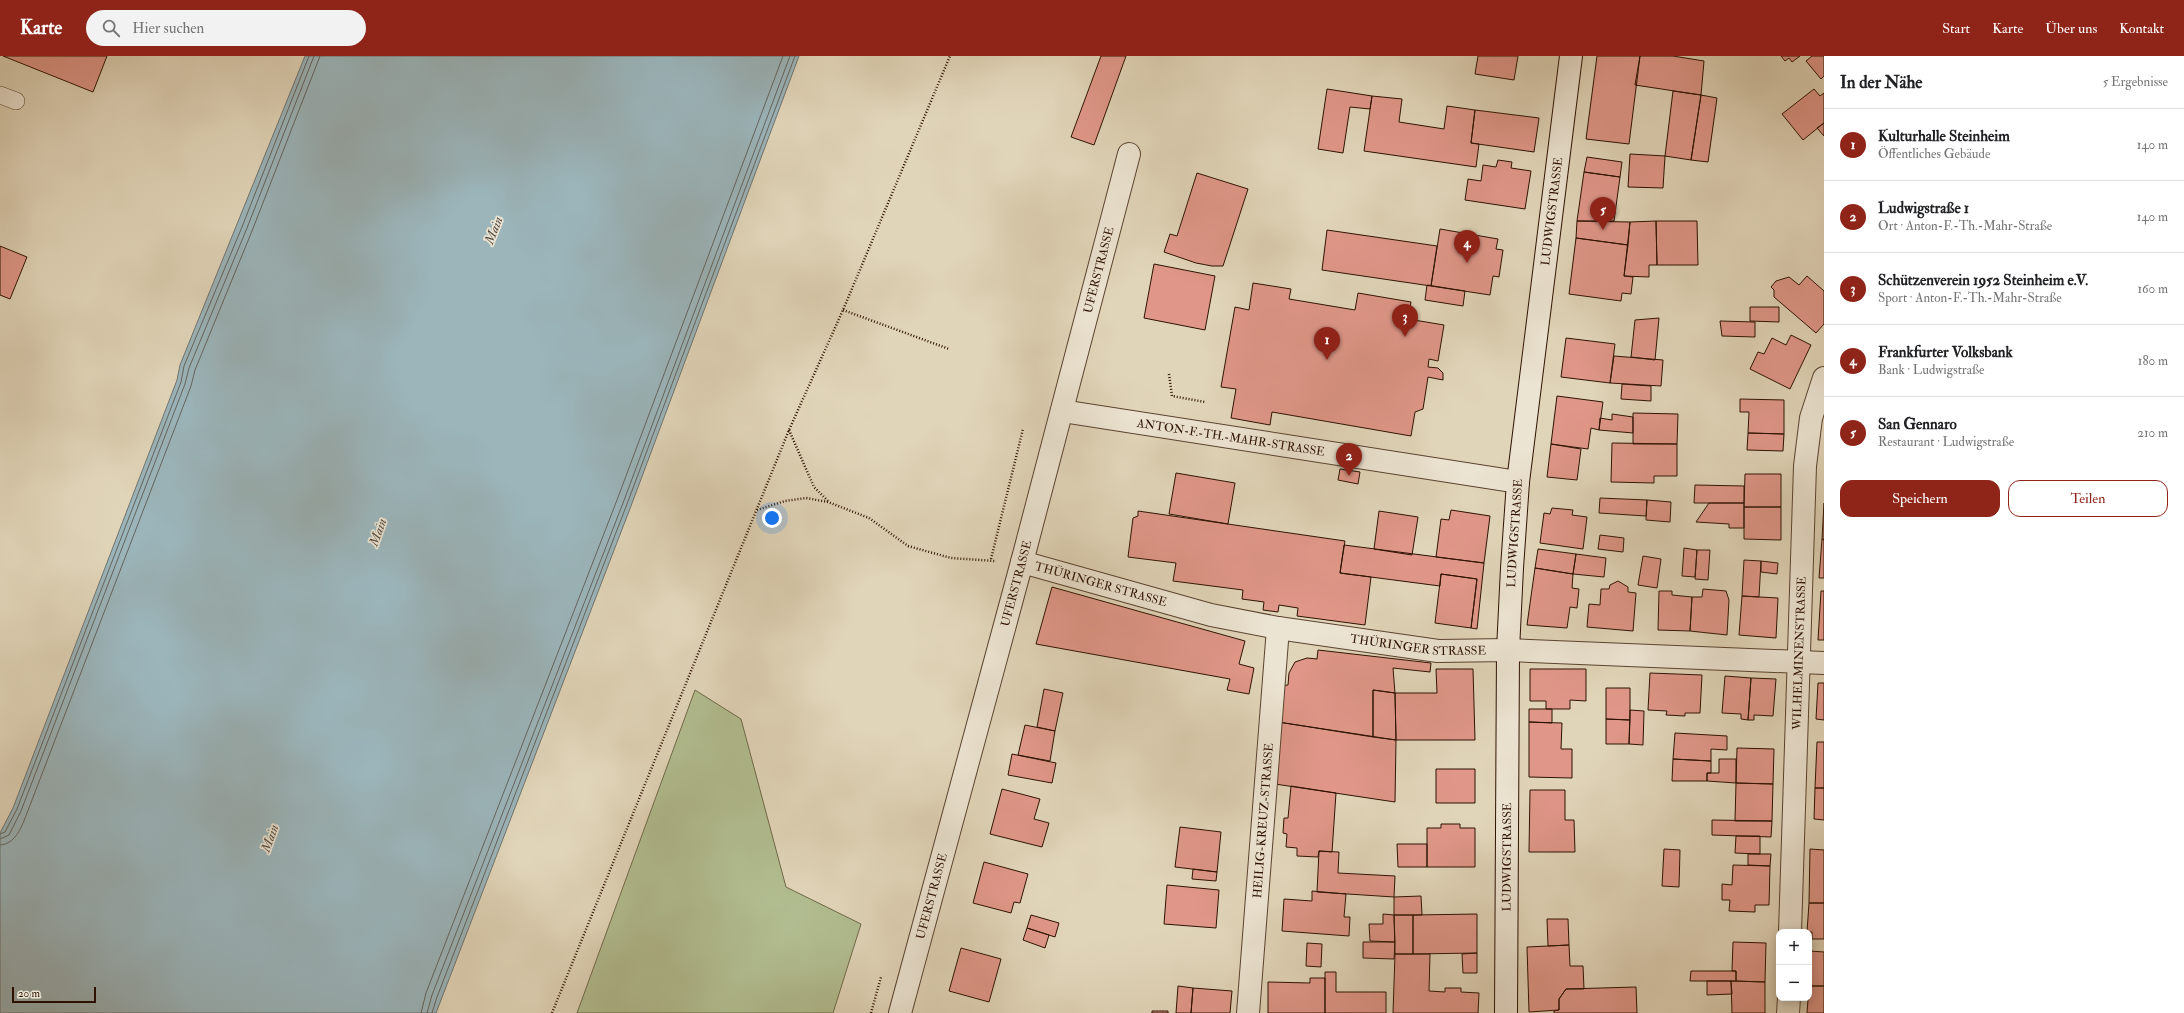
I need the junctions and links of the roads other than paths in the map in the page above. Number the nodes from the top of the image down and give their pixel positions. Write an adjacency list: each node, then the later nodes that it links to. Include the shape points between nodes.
1 (1571, 56): 7 (street, LUDWIGSTRASSE)
2 (0, 95): 3 (lane)
3 (16, 101)
4 (1130, 154): 6 (street, UFERSTRASSE)
5 (1824, 378): 11 (street, WILHELMINENSTRASSE, via 1811,418 1806,459)
6 (1062, 412): 7 (street, ANTON-F.-TH.-MAHR-STRASSE); 8 (street, UFERSTRASSE)
7 (1518, 482): 10 (street, LUDWIGSTRASSE)
8 (1022, 562): 9 (street, THÜRINGER STRASSE, via 1196,611); 15 (street, UFERSTRASSE)
9 (1278, 628): 10 (street, THÜRINGER STRASSE, via 1438,651); 16 (street, HEILIG-KREUZ-STRASSE)
10 (1508, 650): 11 (street, THÜRINGER STRASSE); 17 (street, LUDWIGSTRASSE)
11 (1798, 661): 12 (street, THÜRINGER STRASSE); 13 (street, WILHELMINENSTRASSE)
12 (1824, 663)
13 (1790, 929)
14 (1789, 1001): 18 (street)
15 (900, 1013)
16 (1248, 1013)
17 (1506, 1013)
18 (1788, 1013)

